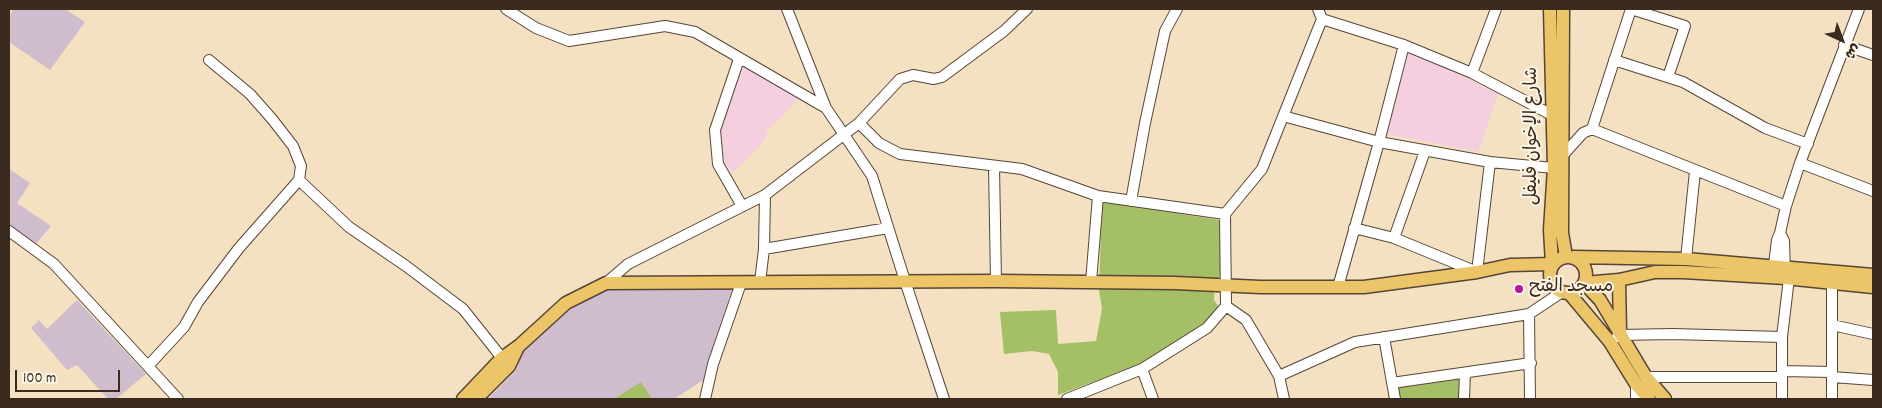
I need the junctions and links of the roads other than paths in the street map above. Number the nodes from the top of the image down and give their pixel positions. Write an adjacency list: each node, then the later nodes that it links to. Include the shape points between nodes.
1 (506, 9): 14 (street, via 536,28 569,41 665,26 695,32)
2 (787, 9): 19 (street)
3 (1027, 9): 22 (street, via 1004,31 942,77 934,79 913,75 900,78)
4 (1177, 9): 38 (street, via 1165,31)
5 (1318, 9): 10 (street)
6 (1496, 9): 17 (street)
7 (1550, 9): 20 (main road, شارع الإخوان فليفل)
8 (1563, 9): 28 (main road, شارع الإخوان فليفل)
9 (1859, 9): 11 (street)
10 (1322, 19): 12 (street); 21 (street)
11 (1844, 45): 13 (street); 26 (street)
12 (1404, 46): 17 (street); 25 (street)
13 (1873, 55)
14 (739, 59): 19 (street); 39 (street, via 715,130 718,164)
15 (209, 60): 34 (street, via 250,94 293,146 301,166)
16 (1614, 60): 18 (street); 18 (street, via 1631,9 1686,26); 23 (street)
17 (1472, 73): 20 (street)
18 (1668, 77): 26 (street, via 1765,128)
19 (826, 108): 24 (street)
20 (1552, 115): 32 (main road, شارع الإخوان فليفل)
21 (1283, 116): 25 (street); 41 (street, via 1262,169)
22 (859, 124): 24 (street); 31 (street, via 880,143 900,154)
23 (1592, 129): 28 (street, via 1583,133); 33 (street)
24 (844, 135): 36 (street); 42 (street, via 872,176)
25 (1379, 142): 27 (street); 43 (street)
26 (1808, 144): 30 (street)
27 (1425, 151): 29 (street); 45 (street)
28 (1564, 154): 47 (main road, شارع الإخوان فليفل, via 1562,233)
29 (1490, 162): 32 (street); 50 (street)
30 (1800, 163): 35 (street); 40 (street)
31 (994, 166): 37 (street, via 1022,169); 56 (street)
32 (1554, 168): 49 (main road, شارع الإخوان فليفل, via 1550,230)
33 (1695, 171): 40 (street); 48 (street)
34 (299, 180): 74 (street, via 349,227 463,309); 76 (street, via 239,248 198,302 184,327)
35 (1873, 191)
36 (765, 195): 39 (street); 46 (street)
37 (1098, 196): 38 (street); 59 (street)
38 (1131, 200): 41 (street)
39 (742, 206): 60 (street, via 628,264)
40 (1786, 206): 51 (street, via 1780,233 1784,241)
41 (1224, 214): 62 (street)
42 (888, 228): 46 (street); 55 (street)
43 (1354, 228): 45 (street); 63 (street)
44 (9, 232): 76 (street, via 54,264)
45 (1394, 238): 50 (street)
46 (764, 249): 58 (street)
47 (1570, 257): 48 (main road); 49 (main road); 61 (main road, via 1584,266)
48 (1686, 259): 51 (main road)
49 (1552, 264): 50 (main road, via 1510,265); 65 (main road, via 1551,283 1555,289)
50 (1477, 272): 63 (main road)
51 (1781, 273): 53 (main road); 54 (main road, via 1655,272); 71 (street)
52 (1873, 275): 53 (main road)
53 (1832, 277): 64 (main road); 68 (street)
54 (1619, 280): 61 (main road); 72 (main road)
55 (905, 281): 56 (main road); 58 (main road); 90 (street)
56 (996, 281): 59 (main road)
57 (741, 282): 58 (main road); 60 (main road); 89 (street, via 713,364)
58 (760, 282)
59 (1091, 282): 62 (main road)
60 (606, 283): 73 (main road, via 566,303)
61 (1584, 284): 65 (main road); 72 (main road, via 1600,300)
62 (1226, 286): 63 (main road); 66 (street)
63 (1338, 287)
64 (1873, 287)
65 (1566, 293): 67 (street); 72 (main road)
66 (1226, 306): 77 (street, via 1207,328); 81 (street, via 1246,320)
67 (1529, 314): 70 (street); 75 (street)
68 (1832, 326): 69 (street); 80 (street)
69 (1873, 334)
70 (1384, 337): 81 (street, via 1355,342); 84 (street)
71 (1782, 337): 72 (street, via 1673,334); 79 (street)
72 (1615, 338): 83 (main road)
73 (520, 345): 74 (main road); 88 (main road, via 509,366)
74 (502, 358): 87 (main road)
75 (1531, 363): 78 (street); 96 (street)
76 (148, 366): 86 (street)
77 (1142, 369): 85 (street); 92 (street)
78 (1465, 374): 84 (street); 95 (street)
79 (1782, 374): 80 (street); 83 (street); 100 (street)
80 (1832, 374): 82 (street); 101 (street)
81 (1279, 376): 93 (street)
82 (1873, 380)
83 (1641, 381): 97 (street); 98 (main road); 99 (main road)
84 (1392, 383): 94 (street)
85 (1093, 394): 91 (street)
86 (178, 399)
87 (463, 399)
88 (476, 399)
89 (705, 399)
90 (944, 399)
91 (1067, 399)
92 (1153, 399)
93 (1284, 399)
94 (1395, 399)
95 (1464, 399)
96 (1530, 399)
97 (1636, 399)
98 (1650, 399)
99 (1666, 399)
100 (1782, 399)
101 (1832, 399)

